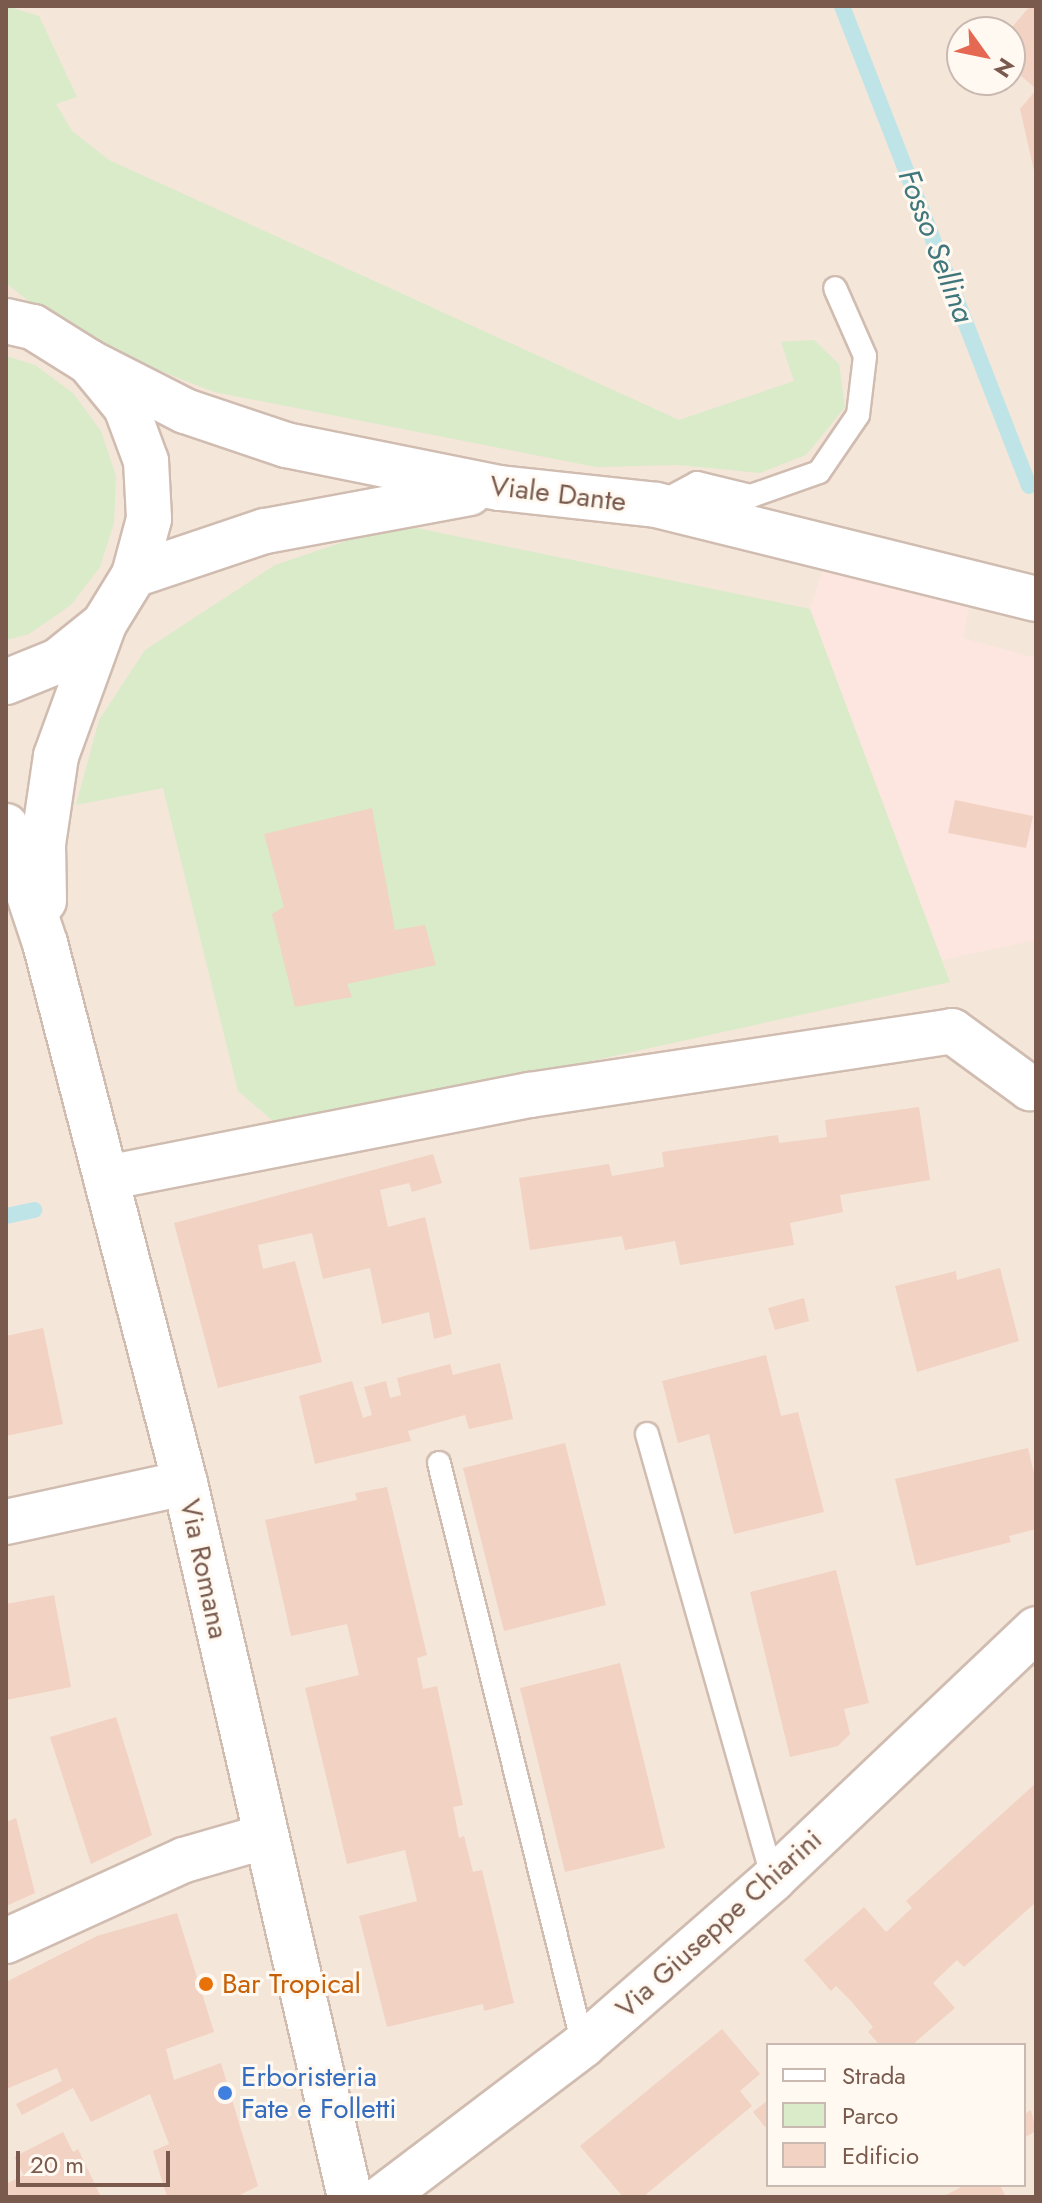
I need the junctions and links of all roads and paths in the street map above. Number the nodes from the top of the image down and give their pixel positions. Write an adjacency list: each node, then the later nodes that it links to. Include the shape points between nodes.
1 (835, 288): 5 (lane, via 865,356 858,415 819,472 751,496 697,483)
2 (6, 321): 3 (street, via 33,327)
3 (89, 362): 4 (street, Viale Dante, via 185,411 286,445); 6 (street, via 126,407 146,461 149,519)
4 (500, 488): 5 (street, Viale Dante); 6 (street, via 265,531)
5 (656, 505): 7 (street, Viale Dante)
6 (134, 575): 8 (street)
7 (1036, 599)
8 (104, 624): 9 (street, via 58,661); 11 (street, via 56,756 43,844)
9 (6, 682)
10 (6, 826): 11 (street)
11 (45, 943): 13 (street, Via Romana)
12 (1036, 1086): 13 (street, via 1030,1088 952,1031 530,1095)
13 (106, 1178): 16 (street, Via Romana)
14 (647, 1434): 20 (lane)
15 (439, 1463): 22 (lane)
16 (185, 1483): 17 (street); 19 (street, Via Romana)
17 (6, 1522)
18 (1036, 1629): 20 (street, Via Giuseppe Chiarini)
19 (263, 1837): 21 (street, via 184,1860); 23 (street, Via Romana)
20 (773, 1879): 22 (street, Via Giuseppe Chiarini)
21 (6, 1941)
22 (583, 2045): 24 (street, Via Giuseppe Chiarini)
23 (350, 2197)
24 (383, 2197)

